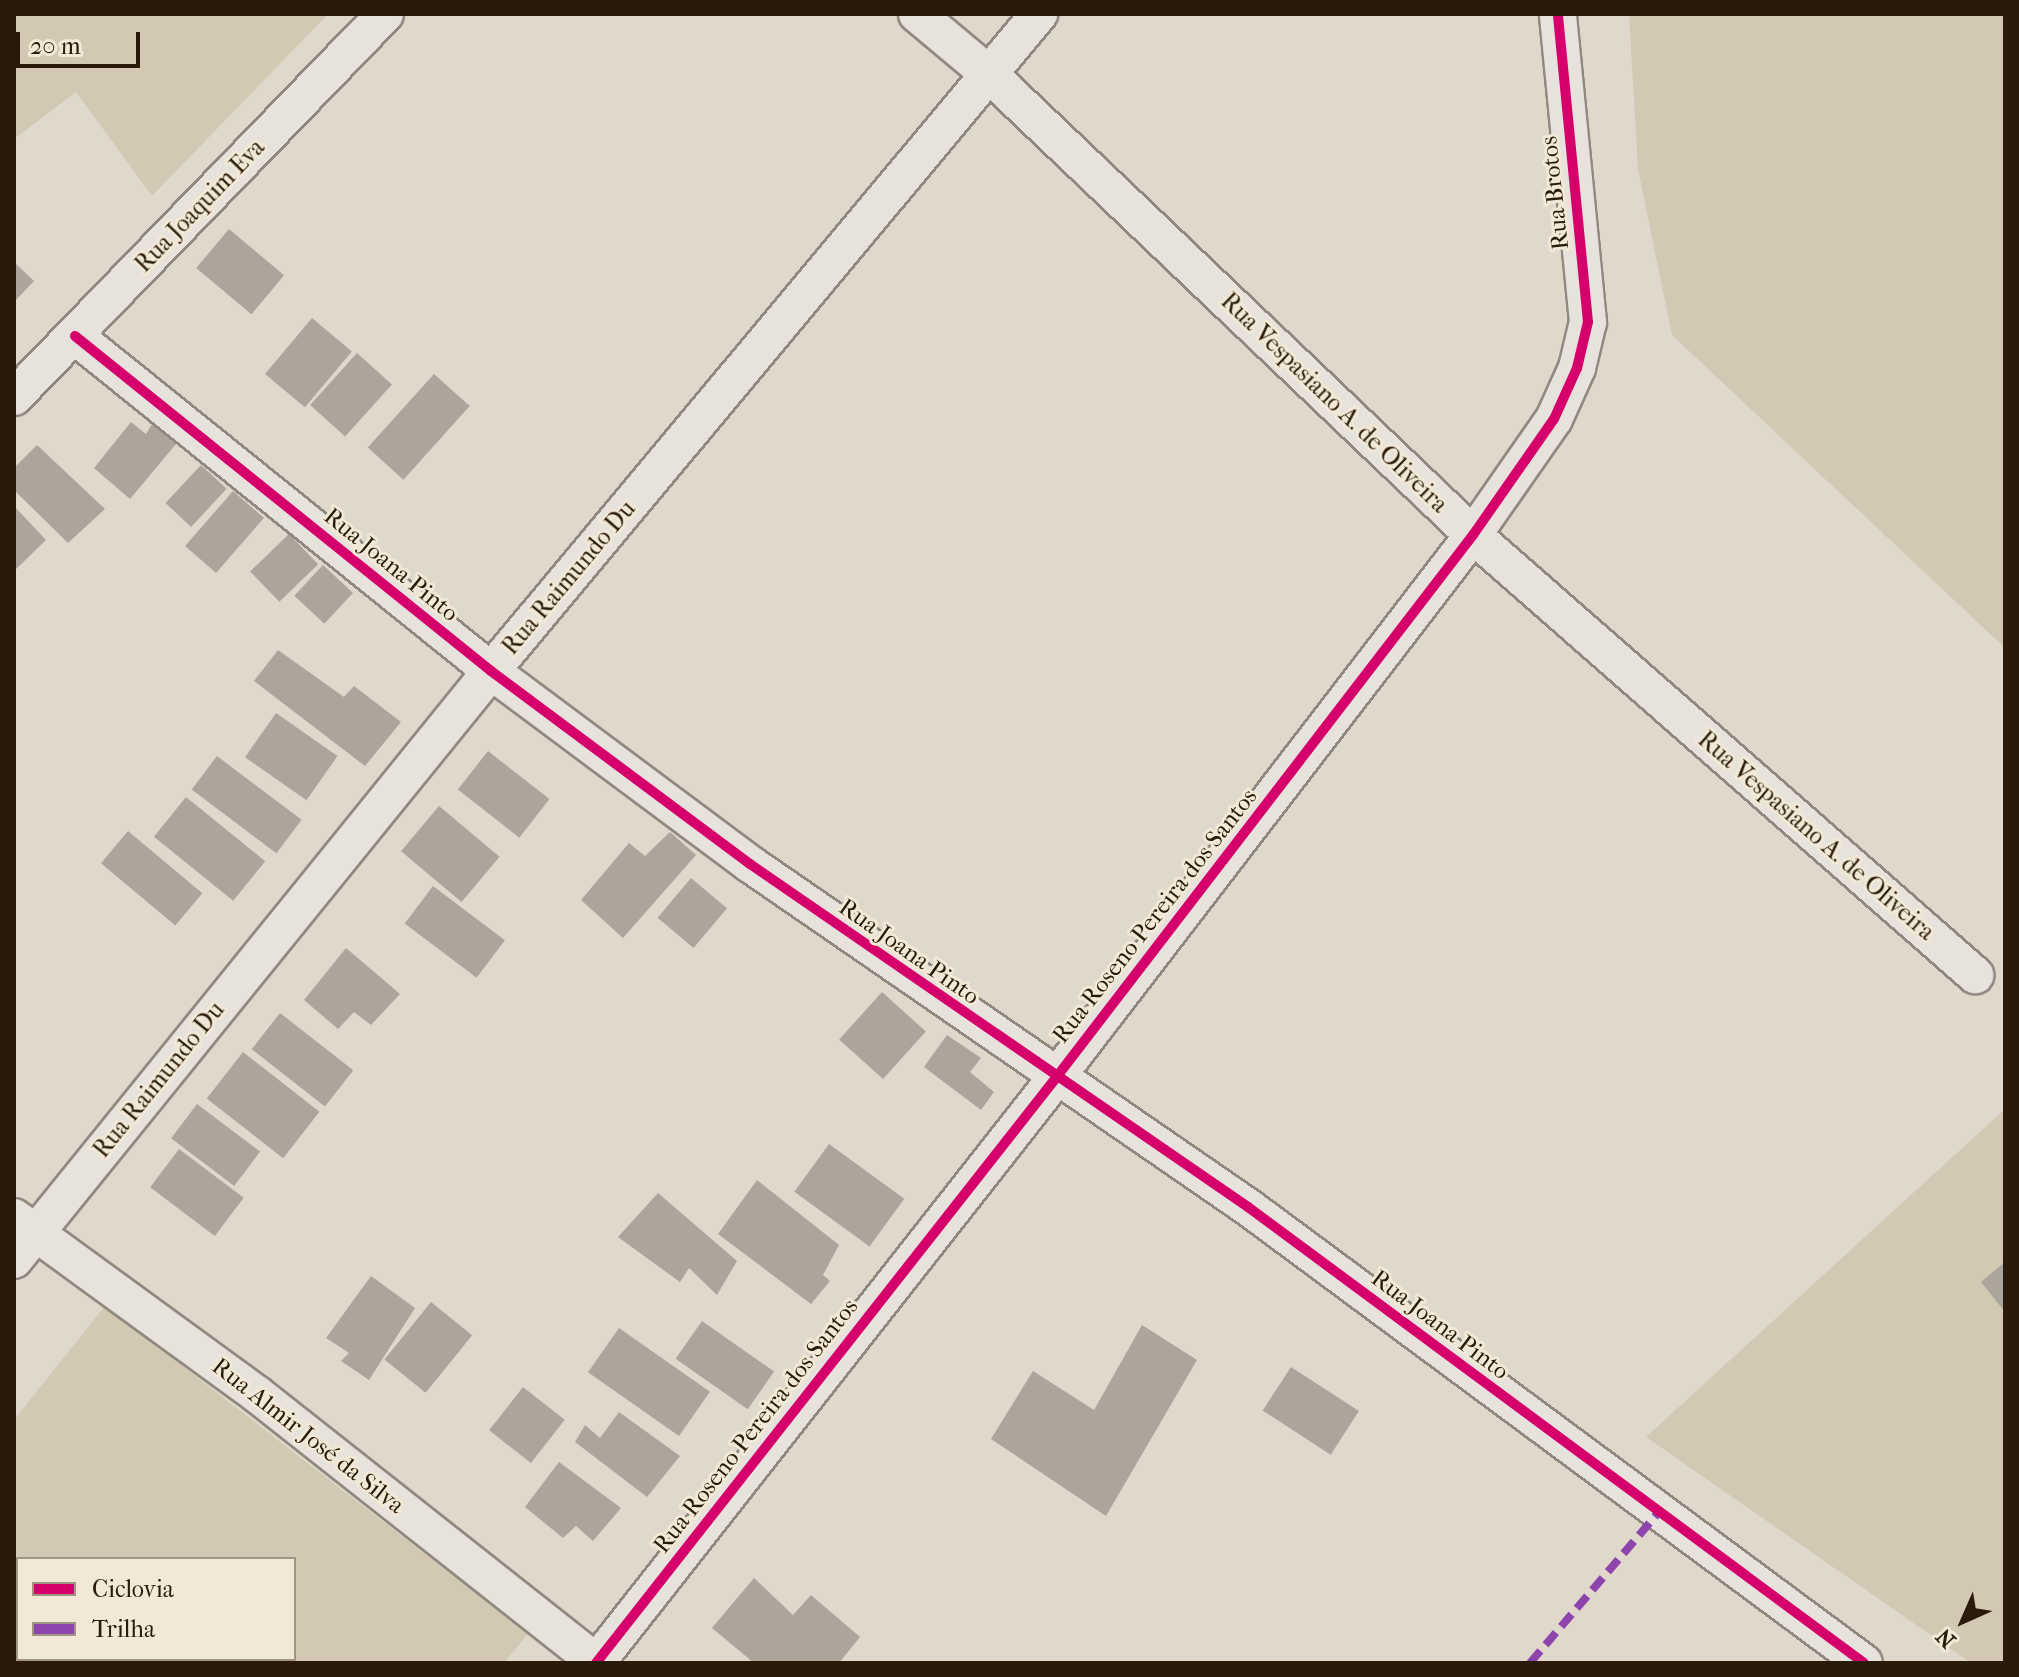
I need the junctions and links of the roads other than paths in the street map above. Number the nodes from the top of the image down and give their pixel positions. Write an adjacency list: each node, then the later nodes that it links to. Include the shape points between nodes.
1 (385, 14): 6 (street, Rua Joaquim Eva)
2 (917, 14): 5 (street, Rua Vespasiano A. de Oliveira)
3 (1039, 14): 5 (street, Rua Raimundo Du)
4 (1558, 14): 7 (street, Rua Brotos, via 1588,322)
5 (990, 75): 9 (street, Rua Vespasiano A. de Oliveira); 10 (street, Rua Raimundo Du)
6 (75, 336): 8 (street, Rua Joaquim Eva); 10 (street, Rua Joana Pinto)
7 (1577, 368): 9 (street, Rua Roseno Pereira dos Santos, via 1554,419)
8 (14, 397)
9 (1473, 535): 11 (street, Rua Vespasiano A. de Oliveira); 12 (street, Rua Roseno Pereira dos Santos)
10 (491, 671): 12 (street, Rua Joana Pinto, via 750,864); 13 (street, Rua Raimundo Du)
11 (1975, 975)
12 (1055, 1079): 14 (street, Rua Roseno Pereira dos Santos); 15 (street, Rua Joana Pinto, via 1248,1207)
13 (21, 1236): 14 (street, Rua Almir José da Silva, via 258,1395)
14 (597, 1663)
15 (1864, 1663)

